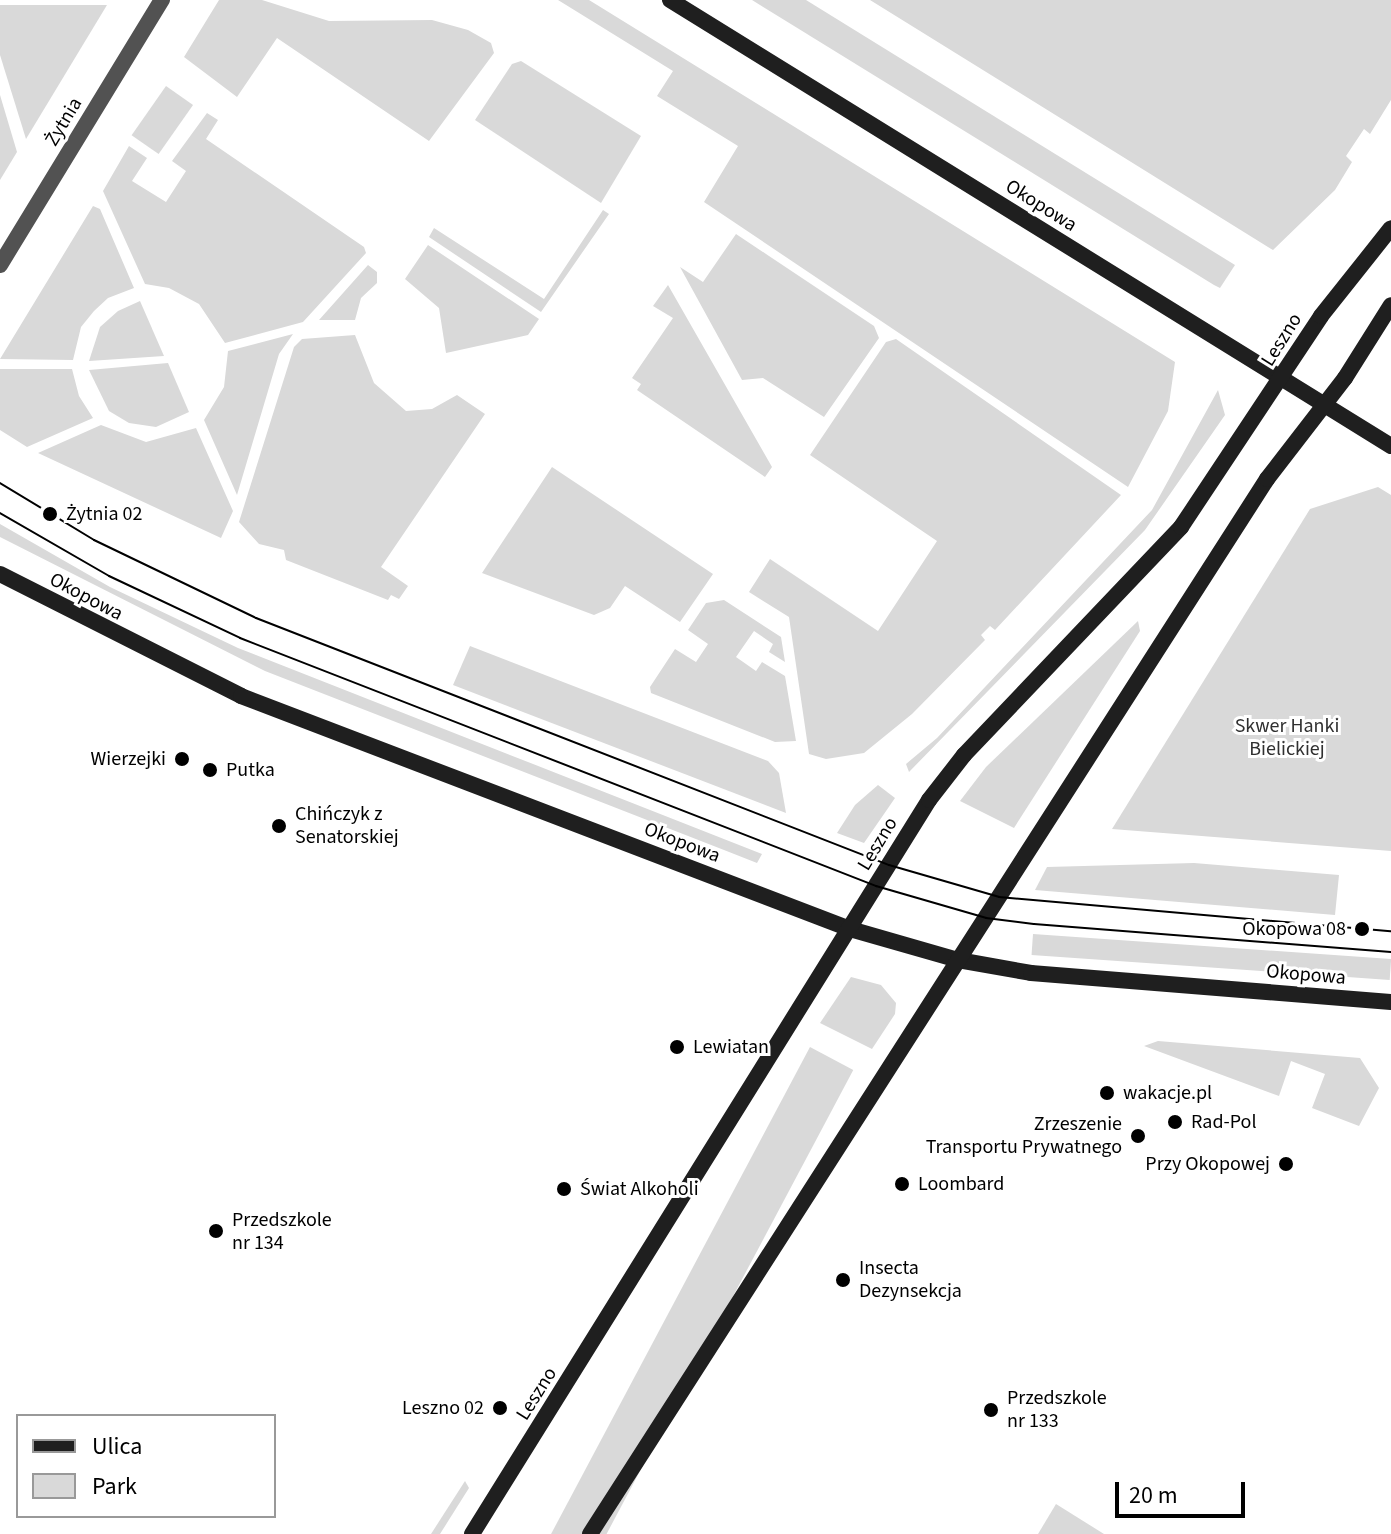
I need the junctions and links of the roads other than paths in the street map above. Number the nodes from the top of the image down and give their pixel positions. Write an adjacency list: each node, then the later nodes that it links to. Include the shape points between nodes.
1 (162, 0): 4 (street, Żytnia)
2 (670, 0): 6 (main road, Okopowa)
3 (1391, 228): 6 (main road, Leszno, via 1321,316)
4 (0, 265)
5 (1391, 305): 7 (main road)
6 (1281, 378): 7 (main road, Okopowa); 10 (main road, Leszno, via 1219,475 1157,555 945,778)
7 (1324, 404): 8 (main road, Okopowa); 11 (main road, via 1267,479)
8 (1391, 446)
9 (0, 574): 10 (main road, Okopowa, via 241,696)
10 (850, 929): 11 (main road, Okopowa); 13 (main road, Leszno)
11 (958, 960): 12 (main road, Okopowa, via 1031,973); 14 (main road)
12 (1391, 1002)
13 (472, 1534)
14 (590, 1534)

